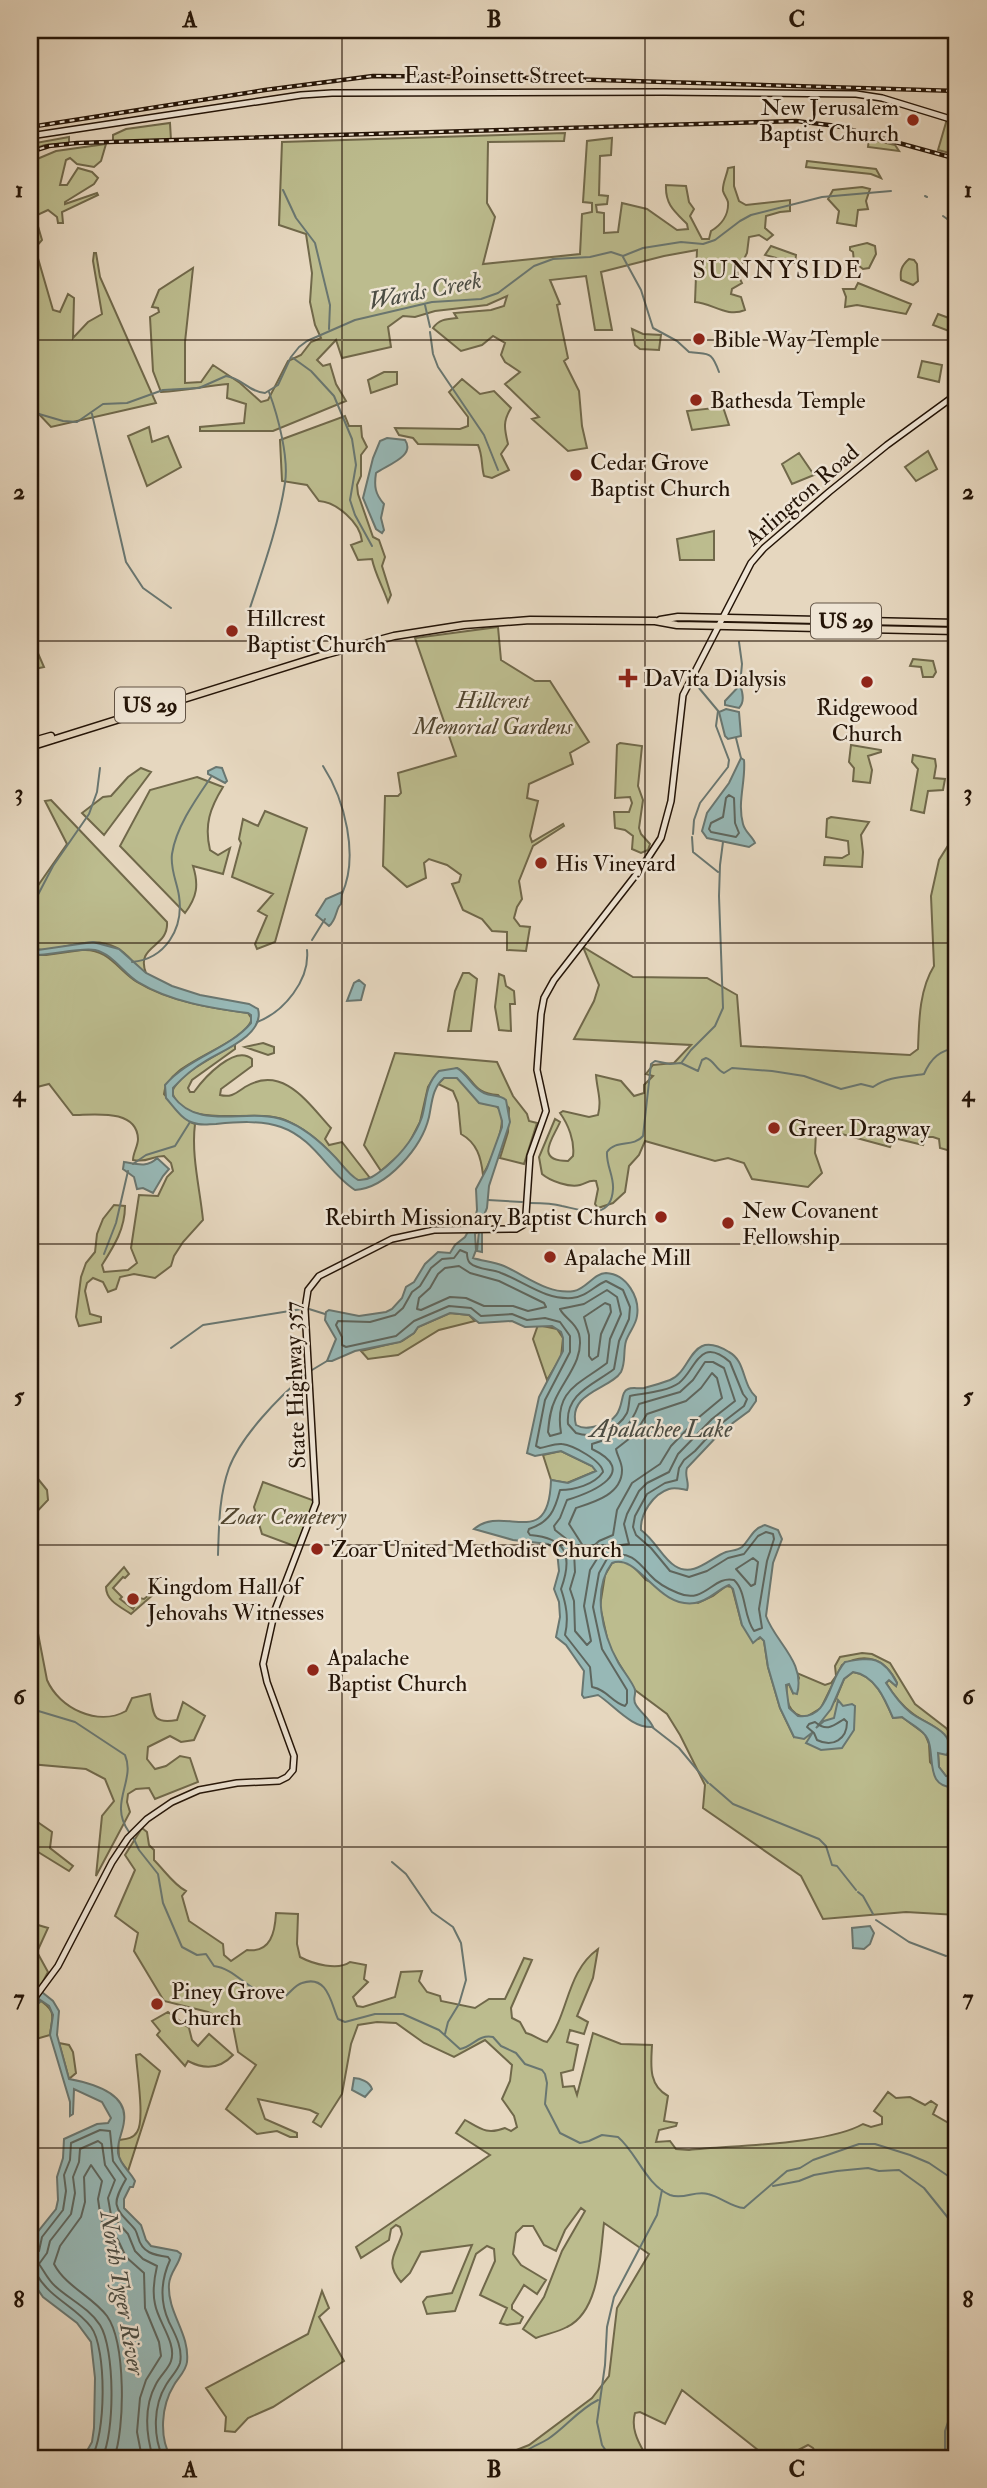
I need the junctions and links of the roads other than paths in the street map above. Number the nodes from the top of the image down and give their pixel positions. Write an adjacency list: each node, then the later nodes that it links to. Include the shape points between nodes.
1 (957, 121): 2 (main road, East Poinsett Street, via 856,94 332,93)
2 (30, 136)
3 (957, 390): 4 (main road, Arlington Road, via 764,548 742,578)
4 (720, 622): 5 (main road, US 29); 6 (main road, US 29); 7 (main road, US 29, via 678,617 447,627 365,643); 8 (main road, Arlington Road, via 682,698 671,802 660,838 544,998 537,1065 546,1111 528,1166 526,1218)
5 (957, 623)
6 (957, 631)
7 (30, 744)
8 (516, 1229): 9 (main road, State Highway 357, via 418,1232 380,1244 312,1283 305,1321 316,1503 275,1610 262,1664 294,1756 293,1770 279,1781 199,1790 147,1819 111,1862 58,1966)
9 (30, 2004)

